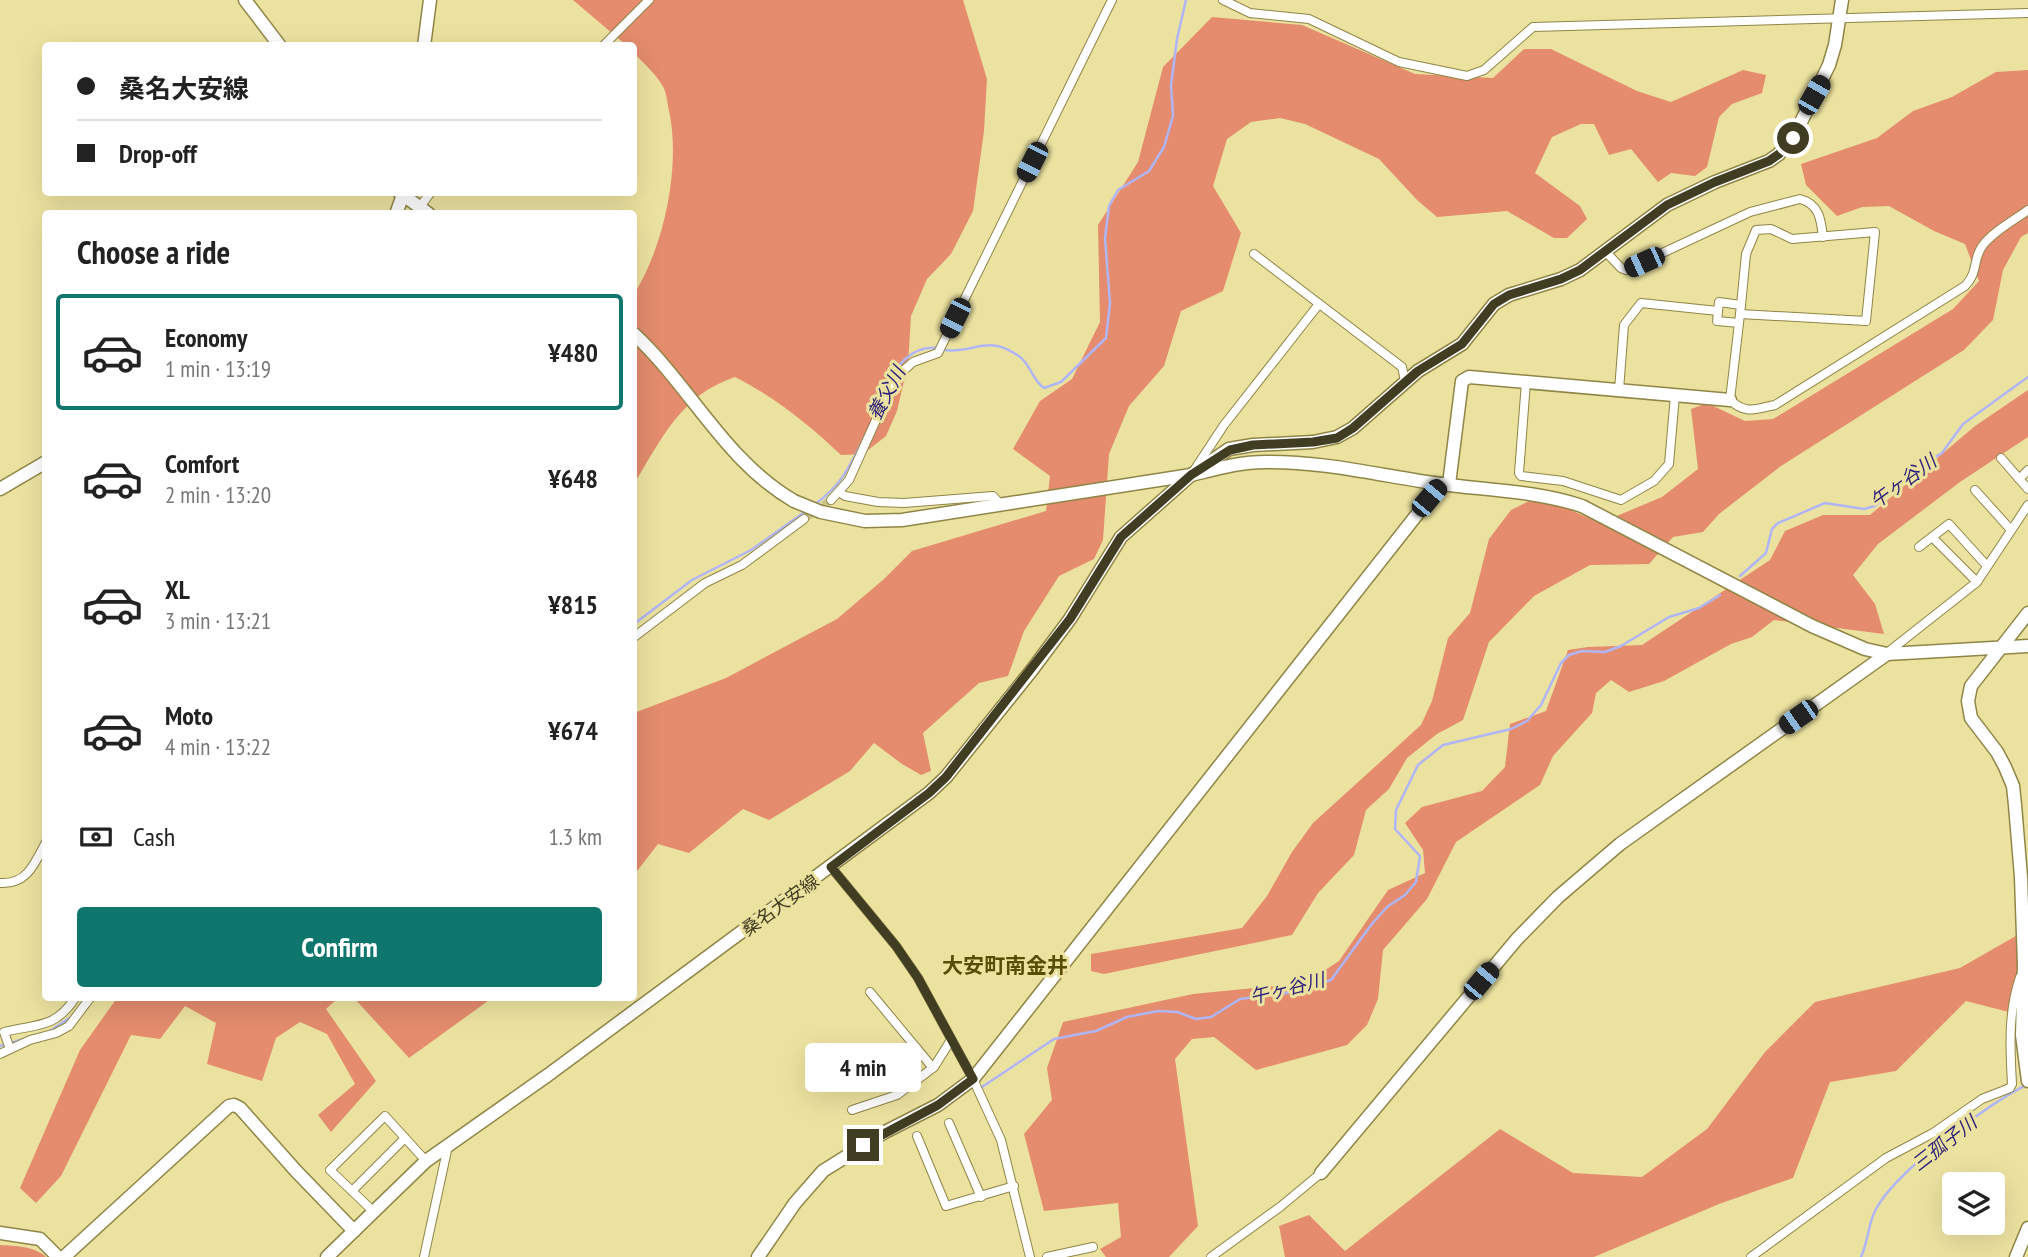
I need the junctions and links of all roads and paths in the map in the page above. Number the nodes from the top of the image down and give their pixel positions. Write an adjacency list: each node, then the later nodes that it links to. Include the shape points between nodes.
1 (245, 0): 9 (street)
2 (430, 0): 10 (street)
3 (649, 0): 11 (street)
4 (1112, 0): 36 (street, via 938,353 913,362 895,378 849,480)
5 (1223, 0): 8 (street, via 1257,14 1309,19 1399,62 1467,76 1484,70 1533,27)
6 (1842, 0): 8 (street, 桑名大安線)
7 (2028, 13): 8 (street)
8 (1840, 17): 16 (street, 桑名大安線, via 1826,72 1798,128 1779,154 1667,205)
9 (277, 42)
10 (425, 42)
11 (607, 42)
12 (405, 196): 13 (street)
13 (423, 210)
14 (2028, 210): 26 (street, via 1982,246 1973,278 1965,286 1775,405 1747,411)
15 (1823, 237): 16 (street, via 1821,217 1800,199 1750,212 1626,270); 20 (street, via 1792,239 1771,229 1756,230 1746,254); 20 (street, via 1875,232 1866,321)
16 (1605, 251): 22 (street, 桑名大安線, via 1580,270 1494,304 1462,344)
17 (1254, 254): 18 (street)
18 (1319, 304): 22 (street, via 1402,367); 30 (street, via 1223,425)
19 (1718, 311): 20 (street, via 1718,302); 20 (street, via 1717,321); 24 (street, via 1641,303 1624,325)
20 (1740, 314): 26 (street)
21 (637, 337): 39 (street, bridge, via 748,466 772,488 805,506 846,518 888,521)
22 (1405, 381): 30 (street, 桑名大安線, via 1337,438 1230,450)
23 (1526, 382): 24 (street); 25 (street, via 1518,473 1563,481 1621,500 1654,481 1669,464); 32 (street, via 1469,377 1462,381)
24 (1619, 390): 25 (street)
25 (1675, 395): 26 (street)
26 (1730, 400)
27 (2001, 458): 31 (street)
28 (42, 464): 33 (street)
29 (2028, 470): 31 (street)
30 (1191, 475): 32 (street, via 1265,462 1321,465); 39 (street); 53 (street, 桑名大安線, via 1121,537 1070,619 946,777)
31 (2019, 479): 34 (street)
32 (1445, 484): 50 (street, via 1562,499 1582,506 1812,626); 63 (street)
33 (0, 489)
34 (2028, 489)
35 (1975, 490): 41 (street)
36 (839, 492): 37 (street); 39 (street, via 887,502 993,496)
37 (831, 500)
38 (2028, 505): 41 (street)
39 (996, 506)
40 (804, 519): 47 (street, via 742,565 705,583)
41 (2011, 530): 44 (street)
42 (1933, 537): 43 (street); 44 (street, via 1949,524); 45 (street)
43 (1919, 547)
44 (1987, 566): 45 (street)
45 (1977, 582): 50 (street)
46 (2028, 613): 49 (street)
47 (637, 635)
48 (2028, 646): 49 (street)
49 (2000, 649): 50 (street); 51 (street, via 1970,686 1968,701 1971,718 2006,767)
50 (1887, 654): 71 (street, via 1620,844 1559,897 1517,939)
51 (2023, 822): 55 (street)
52 (42, 849): 54 (street, via 27,874)
53 (831, 867): 59 (street, via 896,946); 69 (street, 桑名大安線)
54 (0, 883)
55 (2026, 964): 64 (street, via 2022,1035); 88 (street, via 2013,998 2010,1088 1886,1158)
56 (870, 992): 62 (street)
57 (73, 1001): 60 (street, via 57,1018 4,1032)
58 (88, 1001): 60 (street, via 69,1026)
59 (950, 1040): 62 (street); 63 (street)
60 (10, 1048): 61 (street)
61 (0, 1054)
62 (933, 1068): 65 (street, via 897,1095)
63 (973, 1079): 72 (street, via 1001,1140); 84 (street, via 938,1105 823,1171)
64 (2028, 1079)
65 (852, 1110)
66 (949, 1123): 74 (street)
67 (917, 1136): 74 (street, via 946,1206)
68 (405, 1138): 70 (street); 73 (street); 73 (street, via 384,1116 330,1170)
69 (449, 1143): 70 (street, 桑名大安線); 83 (street)
70 (426, 1161): 75 (street, 桑名大安線)
71 (1321, 1173): 87 (street)
72 (1014, 1186): 74 (street); 85 (street)
73 (352, 1191): 75 (street)
74 (981, 1197)
75 (374, 1212): 77 (street, 桑名大安線)
76 (2028, 1228): 89 (street)
77 (354, 1231): 81 (street, via 234,1105); 82 (street, 桑名大安線)
78 (0, 1233): 80 (street, via 40,1239)
79 (1093, 1247): 86 (street)
80 (58, 1257)
81 (64, 1257)
82 (327, 1257)
83 (424, 1257)
84 (758, 1257)
85 (1030, 1257)
86 (1047, 1257)
87 (1211, 1257)
88 (1751, 1257)
89 (2017, 1257)

